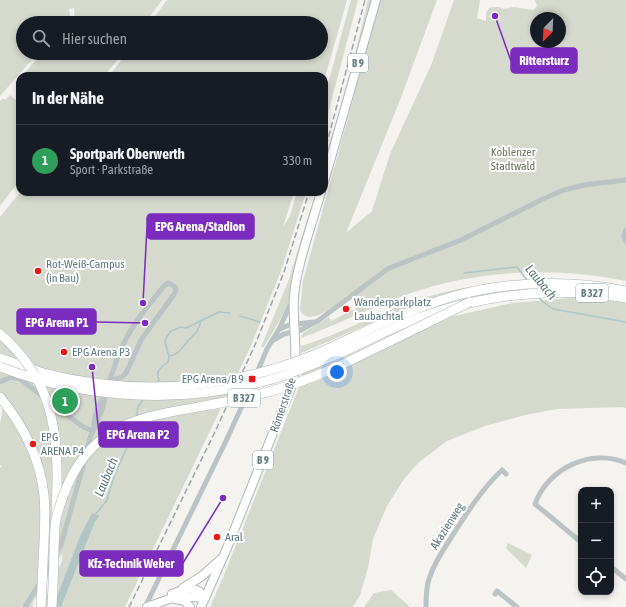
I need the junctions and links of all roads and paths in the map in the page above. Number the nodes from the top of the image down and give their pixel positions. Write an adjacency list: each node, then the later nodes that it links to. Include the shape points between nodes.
1 (376, 0): 2 (main road, B 9)
2 (328, 169)
3 (626, 180): 11 (street, via 564,190 456,242 389,268)
4 (320, 196): 8 (main road, Römerstraße / B 9)
5 (626, 230): 6 (street)
6 (626, 241)
7 (626, 290): 16 (highway, B 327, bridge, via 600,286 542,284 466,294 406,313 291,364 196,386 149,388 90,383 43,373)
8 (294, 297): 12 (main road, Römerstraße / B 9); 13 (street)
9 (626, 298): 10 (highway, B 327, via 582,292 557,292 516,294)
10 (470, 302): 17 (highway, B 327, bridge, via 418,318 286,375 206,393 148,396 100,392 45,381); 24 (highway, B 327, bridge, via 314,377 249,397 158,414 123,427 100,441 80,462 66,487)
11 (315, 322): 12 (street); 12 (street, via 303,330)
12 (294, 328): 13 (street, via 284,326); 15 (street); 26 (main road, Römerstraße / B 9, via 294,372 291,388)
13 (279, 329): 15 (street)
14 (0, 334): 24 (highway, B 327, bridge, via 27,363 50,409 57,454)
15 (272, 341): 33 (street)
16 (0, 358)
17 (0, 367)
18 (110, 381): 18 (street, via 126,373 140,340 175,293 174,286 168,283 163,286 129,333); 21 (street, via 96,413)
19 (0, 382): 21 (street, via 11,377 20,379 83,427)
20 (0, 398): 35 (highway, bridge, via 29,441 41,481 44,498)
21 (93, 429): 34 (street, via 61,545)
22 (626, 463): 25 (street, via 602,458 576,462 556,474 538,494 535,504)
23 (506, 474): 39 (street, Akazienweg, via 502,470 485,487 441,554 429,580)
24 (56, 521): 36 (highway, B 327, bridge)
25 (578, 540)
26 (223, 557): 29 (main road, via 202,576); 32 (main road, Römerstraße)
27 (614, 569): 28 (street)
28 (626, 579)
29 (179, 591): 32 (main road, via 195,589); 33 (main road)
30 (495, 594): 40 (street, via 497,591)
31 (170, 598): 32 (main road); 33 (main road); 37 (main road, via 182,600)
32 (205, 598): 38 (main road, Römerstraße)
33 (149, 606)
34 (25, 607)
35 (41, 607)
36 (52, 607)
37 (190, 607)
38 (201, 607)
39 (426, 607)
40 (517, 607)

